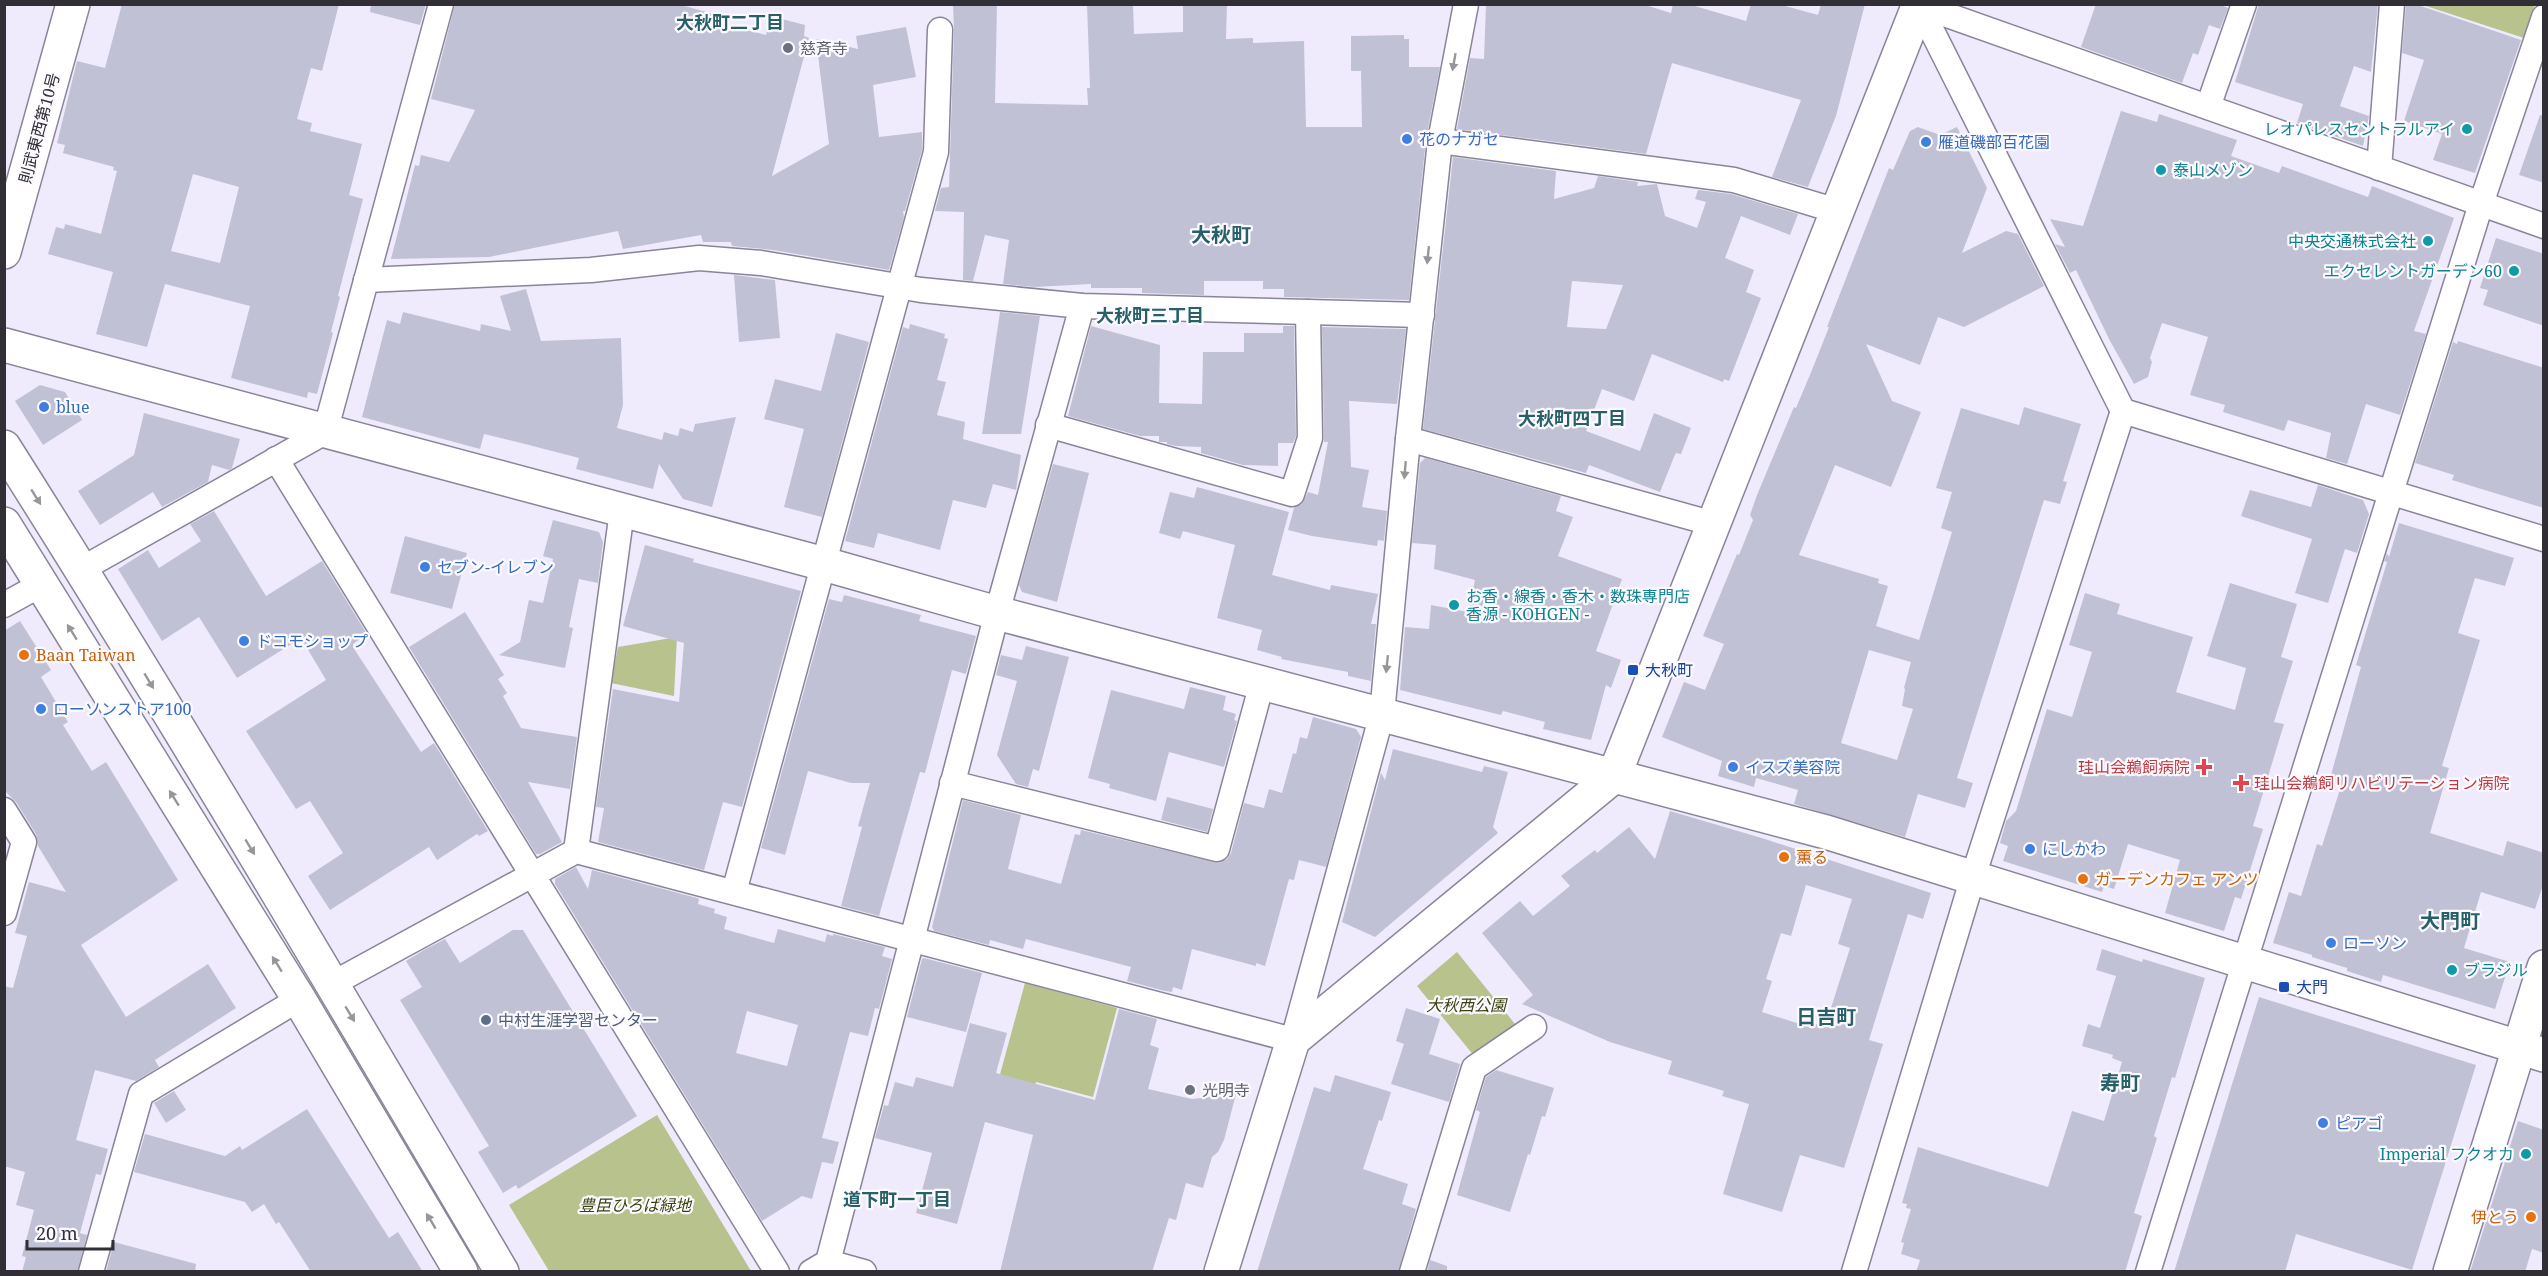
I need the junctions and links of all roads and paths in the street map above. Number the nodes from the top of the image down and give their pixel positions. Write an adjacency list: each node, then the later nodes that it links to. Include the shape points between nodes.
1 (73, 4): 15 (street, 則武東西第10号)
2 (441, 4): 16 (street)
3 (1466, 4): 10 (street, one-way to 10)
4 (2244, 4): 9 (street)
5 (2392, 4): 11 (street)
6 (1918, 5): 9 (street); 13 (street); 22 (street)
7 (2544, 17): 12 (street)
8 (940, 30): 17 (street, via 936,152)
9 (2208, 107): 11 (street)
10 (1440, 141): 13 (street, via 1734,180); 20 (street, one-way to 20)
11 (2379, 168): 12 (street)
12 (2481, 204): 14 (street); 28 (street)
13 (1837, 211): 31 (street)
14 (2544, 226)
15 (4, 252)
16 (366, 280): 17 (street, via 591,270 699,258 760,263); 24 (street)
17 (899, 286): 18 (street); 33 (street)
18 (1082, 306): 19 (street); 23 (street)
19 (1308, 312): 20 (street); 23 (street, via 1310,438 1292,494)
20 (1422, 315): 25 (street)
21 (4, 345): 24 (street)
22 (2123, 411): 28 (street); 45 (street)
23 (1048, 426): 37 (street)
24 (325, 432): 27 (street); 29 (street)
25 (1408, 439): 31 (street); 39 (street, one-way to 39)
26 (4, 447): 34 (street, one-way to 34)
27 (276, 459): 34 (street); 44 (street)
28 (2391, 493): 32 (street); 49 (street)
29 (622, 511): 33 (street); 43 (street)
30 (4, 524): 35 (street)
31 (1714, 524): 40 (street)
32 (2544, 539)
33 (824, 564): 37 (street); 46 (street)
34 (81, 569): 51 (street, one-way to 51)
35 (42, 584): 36 (street); 52 (street, one-way to 35)
36 (4, 605)
37 (997, 613): 38 (street); 41 (street)
38 (1262, 683): 39 (street); 41 (street, via 1217,849)
39 (1382, 714): 40 (street); 54 (street)
40 (1614, 776): 45 (street, via 1826,832); 54 (street)
41 (952, 783): 48 (street)
42 (4, 810): 47 (street, via 24,842)
43 (576, 851): 44 (street); 46 (street)
44 (533, 875): 51 (street); 60 (street)
45 (1972, 877): 49 (street); 64 (street)
46 (734, 892): 48 (street)
47 (4, 913)
48 (910, 941): 54 (street); 56 (street)
49 (2245, 962): 55 (street); 65 (street)
50 (2544, 967): 55 (street)
51 (332, 984): 59 (street, one-way to 59)
52 (299, 999): 57 (street, via 141,1094); 58 (street, one-way to 52)
53 (1534, 1027): 63 (street, via 1474,1068)
54 (1293, 1040): 62 (street)
55 (2531, 1051): 66 (street)
56 (820, 1267): 61 (street)
57 (91, 1272)
58 (461, 1272)
59 (502, 1272)
60 (777, 1272)
61 (864, 1272)
62 (1221, 1272)
63 (1412, 1272)
64 (1854, 1272)
65 (2148, 1272)
66 (2450, 1272)

